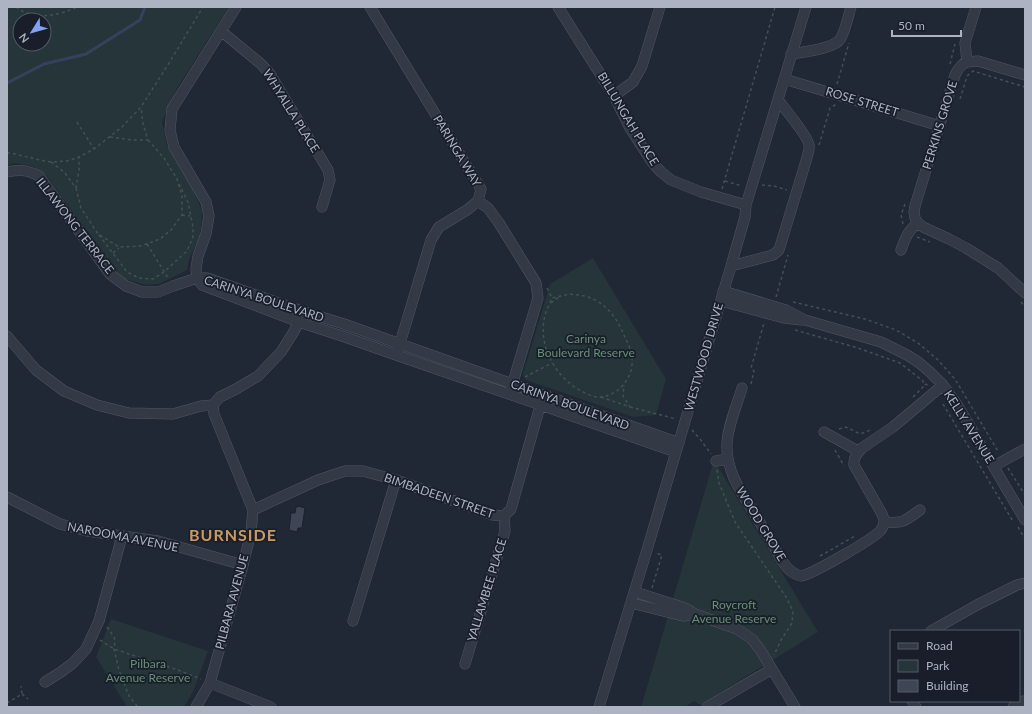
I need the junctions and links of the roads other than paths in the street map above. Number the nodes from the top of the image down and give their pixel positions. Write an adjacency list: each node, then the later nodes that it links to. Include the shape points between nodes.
1 (236, 7): 8 (street)
2 (370, 7): 17 (street, PARINGA WAY, via 481,189)
3 (558, 7): 13 (street, BILLUNGAH PLACE)
4 (660, 7): 13 (street, via 642,66 633,82)
5 (806, 7): 9 (street, WESTWOOD DRIVE)
6 (851, 7): 9 (street, via 838,42 830,47)
7 (976, 7): 10 (street, via 965,43)
8 (221, 32): 19 (street, WHYALLA PLACE, via 262,64 270,74 328,170 330,180); 23 (street, via 172,109 170,130 174,147 206,202 209,216 198,256)
9 (791, 54): 12 (street, WESTWOOD DRIVE)
10 (967, 62): 11 (street, via 978,61); 15 (street, PERKINS GROVE, via 956,72)
11 (1025, 75)
12 (784, 79): 14 (street, WESTWOOD DRIVE); 15 (street, ROSE STREET)
13 (614, 96): 18 (street, BILLUNGAH PLACE, via 630,128 661,172 671,180 701,192)
14 (778, 100): 18 (street, WESTWOOD DRIVE); 22 (street, via 808,142 806,161 779,250 773,255)
15 (940, 126): 20 (street, PERKINS GROVE, via 915,206 914,216)
16 (7, 172): 23 (street, ILLAWONG TERRACE, via 19,170 39,176 110,274 126,286 142,292 158,292)
17 (478, 201): 34 (street, PARINGA WAY, via 439,227 431,240); 38 (street, via 488,208 500,223 536,283 538,298)
18 (746, 205): 22 (street, WESTWOOD DRIVE)
19 (322, 207)
20 (918, 223): 21 (street, via 908,232); 26 (street, via 990,263 1004,273)
21 (901, 250)
22 (731, 266): 25 (street, WESTWOOD DRIVE)
23 (197, 278): 24 (street, CARINYA BOULEVARD, via 202,285)
24 (245, 296): 27 (street, CARINYA BOULEVARD); 28 (street, CARINYA BOULEVARD)
25 (722, 296): 40 (street, KELLY AVENUE, via 786,310 805,320 881,342 918,362 930,372); 47 (street, WESTWOOD DRIVE)
26 (1023, 297)
27 (302, 311): 28 (street); 29 (street, CARINYA BOULEVARD)
28 (299, 322): 32 (street, CARINYA BOULEVARD); 43 (street, via 281,352 258,376 220,397)
29 (344, 324): 30 (street, CARINYA BOULEVARD); 32 (street)
30 (361, 330): 33 (street); 34 (street, CARINYA BOULEVARD)
31 (7, 336): 43 (street, via 36,370 64,391 97,405 129,413 173,414)
32 (342, 336): 33 (street, CARINYA BOULEVARD)
33 (358, 341): 35 (street, CARINYA BOULEVARD)
34 (399, 344): 35 (street, PARINGA WAY); 36 (street, CARINYA BOULEVARD)
35 (396, 355): 37 (street, CARINYA BOULEVARD)
36 (457, 364): 37 (street); 38 (street, CARINYA BOULEVARD)
37 (455, 376): 41 (street, CARINYA BOULEVARD)
38 (516, 382): 41 (street); 42 (street, CARINYA BOULEVARD)
39 (746, 386): 50 (street, WOOD GROVE, via 728,434)
40 (939, 388): 49 (street, via 893,427); 52 (street, KELLY AVENUE, via 958,406)
41 (509, 394): 44 (street, CARINYA BOULEVARD)
42 (543, 395): 44 (street, BIMBADEEN STREET); 45 (street, CARINYA BOULEVARD)
43 (213, 405): 55 (street, PILBARA AVENUE, via 214,414)
44 (540, 405): 45 (street, CARINYA BOULEVARD); 57 (street, BIMBADEEN STREET, via 510,509)
45 (580, 414): 47 (street, CARINYA BOULEVARD)
46 (829, 434): 49 (street)
47 (677, 447): 64 (street, WESTWOOD DRIVE)
48 (1025, 449): 52 (street)
49 (858, 451): 58 (street, via 854,465)
50 (728, 459): 51 (street); 58 (street, WOOD GROVE, via 732,475 782,561 797,575 807,575 872,538)
51 (716, 461)
52 (994, 466): 59 (street, KELLY AVENUE)
53 (396, 480): 55 (street, BIMBADEEN STREET, via 363,471 345,471 318,480); 57 (street, BIMBADEEN STREET, via 493,516); 67 (street)
54 (7, 497): 60 (street, NAROOMA AVENUE, via 60,524)
55 (253, 510): 61 (street, PILBARA AVENUE)
56 (920, 510): 58 (street, via 906,520)
57 (504, 516): 69 (street, YALLAMBEE PLACE, via 505,531)
58 (885, 522)
59 (1021, 523)
60 (122, 536): 61 (street, NAROOMA AVENUE, via 158,542); 71 (street, via 93,636 86,649 73,663)
61 (243, 566): 72 (street, PILBARA AVENUE)
62 (1025, 578): 63 (street)
63 (1021, 584): 68 (street)
64 (635, 592): 65 (street, WESTWOOD DRIVE); 66 (street, via 685,608)
65 (631, 603): 66 (street, via 683,616); 76 (street, WESTWOOD DRIVE)
66 (695, 614): 70 (street, via 737,629 752,639)
67 (353, 621)
68 (933, 630)
69 (465, 664)
70 (772, 668): 77 (street); 78 (street)
71 (45, 682)
72 (210, 683): 74 (street, PILBARA AVENUE); 75 (street)
73 (1023, 701): 79 (street)
74 (196, 707)
75 (271, 707)
76 (599, 707)
77 (707, 707)
78 (795, 707)
79 (1012, 707)

